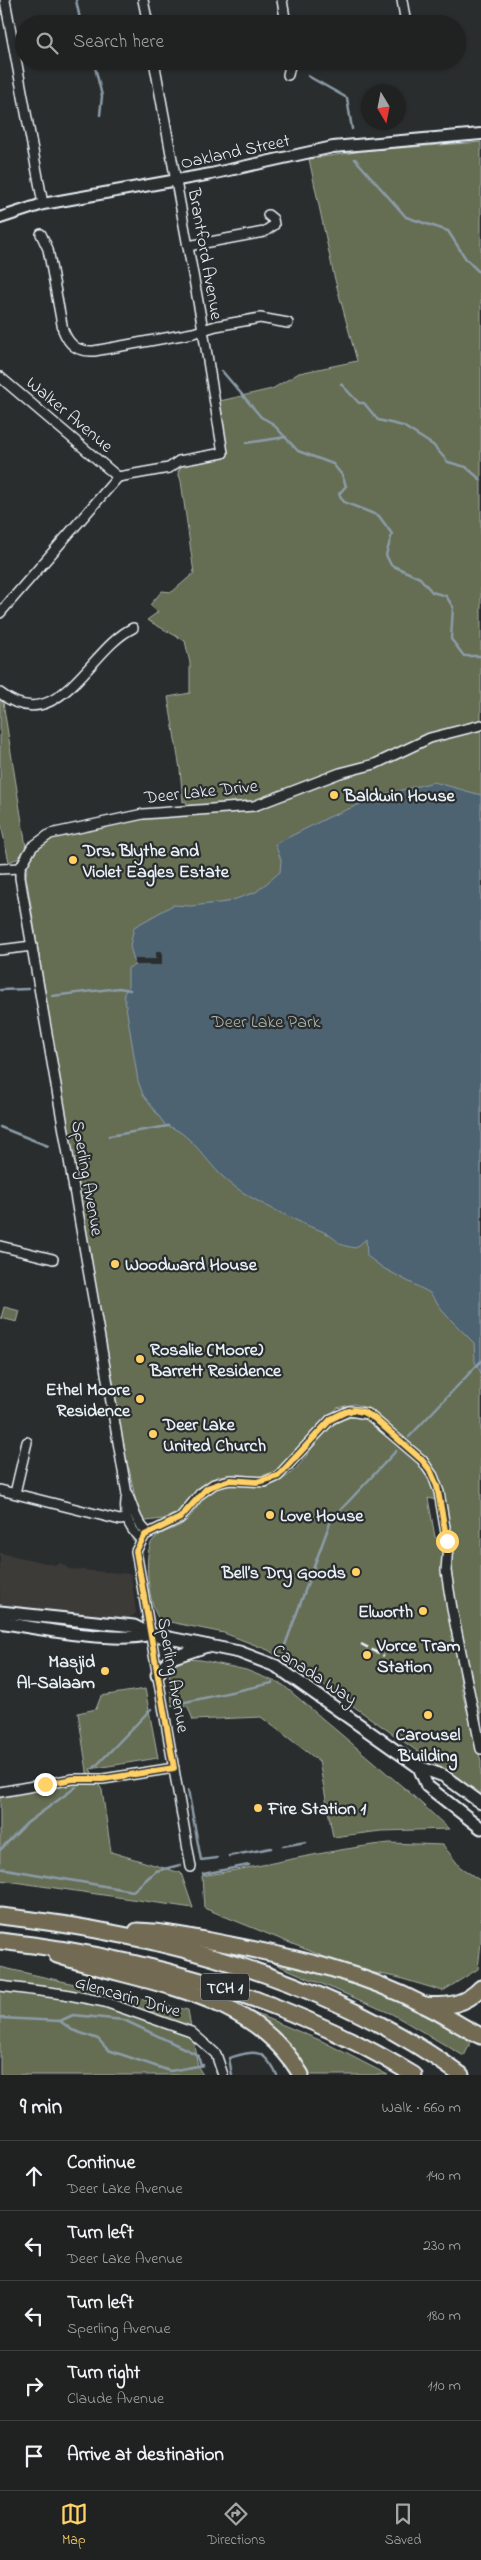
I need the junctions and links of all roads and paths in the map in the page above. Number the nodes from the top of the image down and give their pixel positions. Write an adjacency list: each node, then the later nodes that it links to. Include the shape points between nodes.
1 (5, 0): 8 (street)
2 (144, 0): 5 (street)
3 (282, 0): 6 (street)
4 (402, 0): 7 (street)
5 (146, 15)
6 (284, 15)
7 (404, 15)
8 (15, 55)
9 (18, 70): 15 (street)
10 (156, 70): 14 (street, Brantford Avenue)
11 (289, 70): 12 (street)
12 (288, 75)
13 (481, 134): 14 (street, Oakland Street, via 333,147)
14 (176, 180): 15 (street, Oakland Street); 19 (street, Brantford Avenue)
15 (42, 204): 17 (street, Oakland Street)
16 (268, 215): 19 (street, via 274,225 264,232)
17 (0, 218)
18 (42, 234): 21 (street, via 48,249 63,330 73,346 87,351)
19 (188, 246): 21 (street, Brantford Avenue)
20 (288, 323): 21 (street, via 260,318)
21 (203, 329): 23 (street, Brantford Avenue, via 223,453 179,461 169,468)
22 (0, 377): 23 (street, Walker Avenue)
23 (118, 477): 24 (street)
24 (0, 613)
25 (133, 628): 26 (street, via 116,637 57,698 30,705 17,703)
26 (3, 695)
27 (481, 725): 28 (street, Deer Lake Drive, via 430,738 375,764 340,773 254,806 143,814 57,832 37,842)
28 (20, 868): 29 (street); 30 (street, Sperling Avenue)
29 (0, 869)
30 (32, 946): 31 (street); 37 (street, Sperling Avenue)
31 (0, 950)
32 (0, 1246): 33 (street)
33 (53, 1258)
34 (27, 1442): 36 (street)
35 (0, 1490): 36 (street)
36 (15, 1494): 38 (street)
37 (127, 1494): 38 (street, Sperling Avenue, via 124,1506); 39 (street, Sperling Avenue, via 138,1523)
38 (126, 1519): 40 (street)
39 (148, 1533): 40 (street); 46 (street, via 180,1518 200,1494 214,1484 230,1480 265,1482 278,1476 340,1413 359,1411 374,1418 423,1461 437,1486 448,1545 446,1571 452,1608)
40 (141, 1540): 43 (street, Sperling Avenue, via 136,1557)
41 (0, 1612): 43 (main road, Canada Way, via 134,1626)
42 (0, 1622): 43 (main road, Canada Way, via 54,1631 133,1637)
43 (150, 1634): 44 (main road, Canada Way); 45 (street, Sperling Avenue)
44 (209, 1645): 45 (main road, via 171,1658); 47 (main road, Canada Way, via 276,1666)
45 (157, 1675): 48 (street, Sperling Avenue)
46 (481, 1749)
47 (419, 1767): 50 (main road, Canada Way, via 444,1776); 51 (main road, Canada Way, via 427,1786)
48 (174, 1768): 49 (street, via 103,1779 73,1779); 52 (street, Sperling Avenue)
49 (0, 1792)
50 (481, 1803)
51 (480, 1830)
52 (191, 1867)
53 (0, 1916): 54 (highway, TCH 1)
54 (100, 1929): 59 (highway, via 163,1932 298,1958 364,1978); 64 (highway, TCH 1, via 183,1948 308,1992 372,2022)
55 (0, 1941): 56 (highway, TCH 1)
56 (22, 1944): 62 (highway, via 82,1964 138,1977 240,2014 277,2042); 63 (highway, TCH 1, via 135,1962 226,1988 300,2016 358,2043)
57 (0, 1986): 61 (street, Glencarin Drive, via 105,2002 191,2032 211,2048)
58 (481, 1988): 59 (highway, via 454,2005)
59 (425, 2005): 60 (highway)
60 (481, 2036)
61 (223, 2075)
62 (301, 2075)
63 (414, 2075)
64 (461, 2075)

